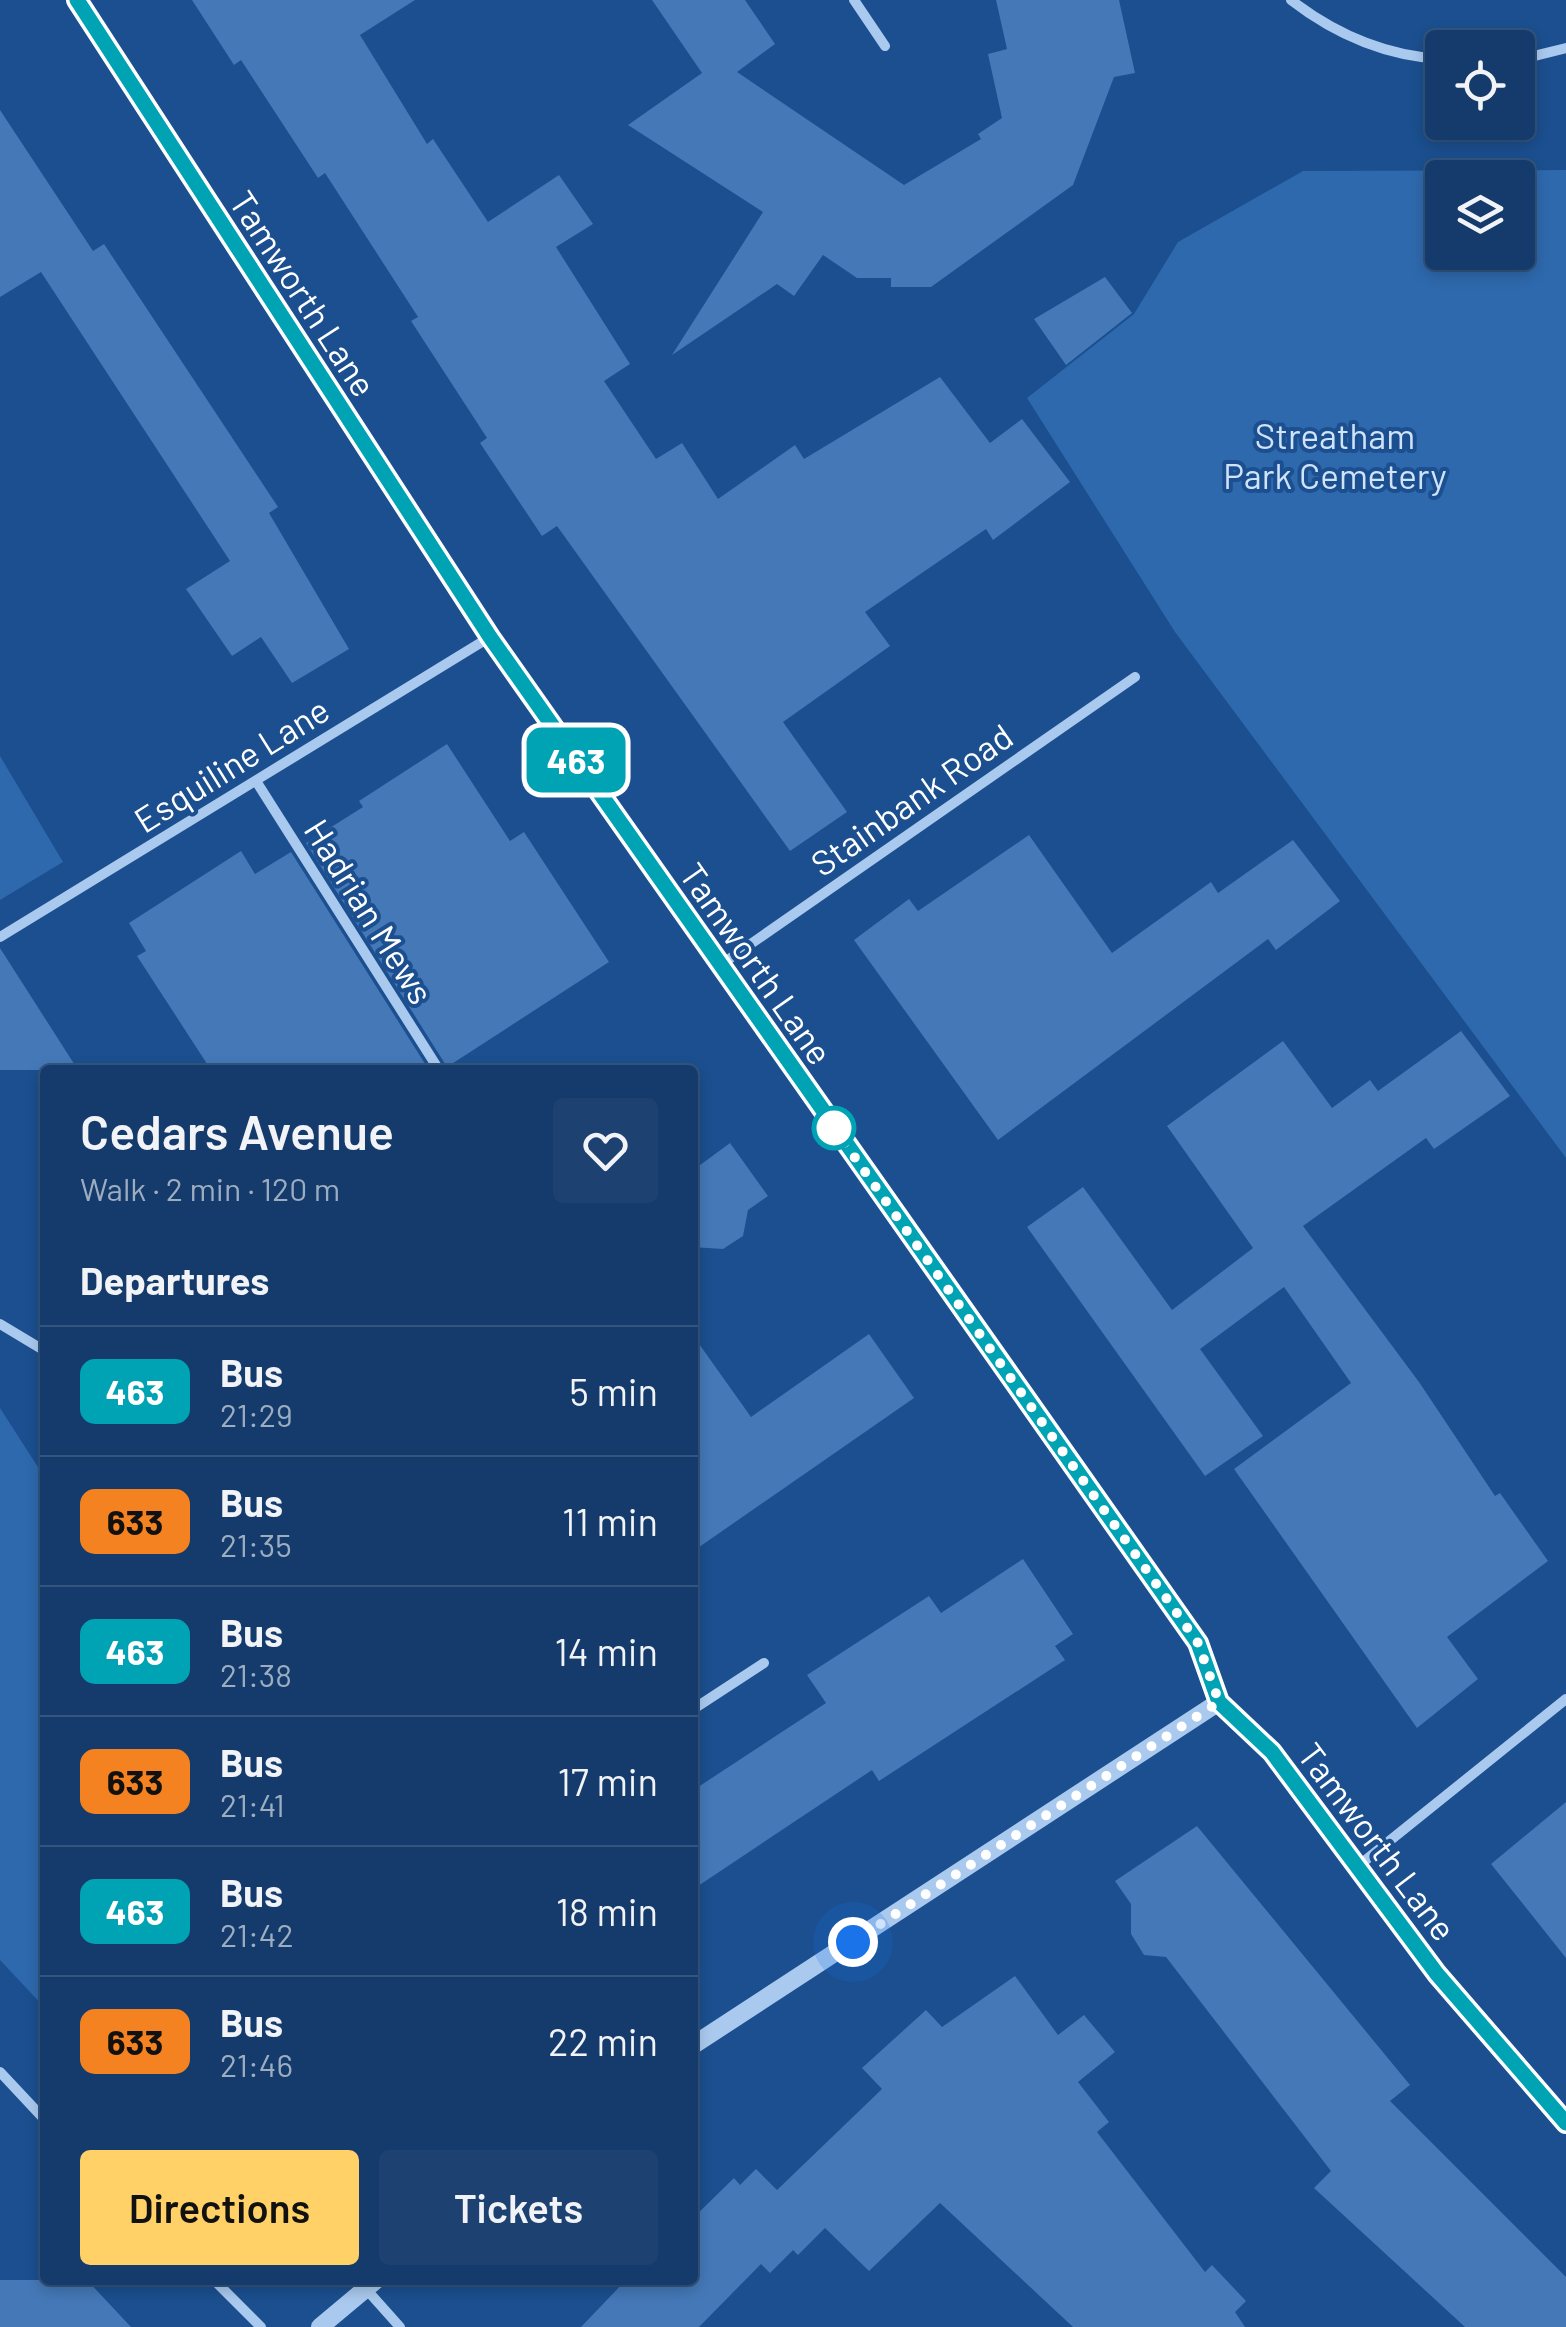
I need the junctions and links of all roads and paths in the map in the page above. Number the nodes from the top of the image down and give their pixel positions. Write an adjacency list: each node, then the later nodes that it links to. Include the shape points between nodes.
1 (77, 0): 8 (street, Tamworth Lane)
2 (854, 0): 4 (street)
3 (1291, 0): 7 (street, via 1360,41)
4 (884, 46)
5 (1566, 48): 6 (street)
6 (1535, 56)
7 (1425, 58)
8 (490, 637): 10 (street, Esquiline Lane); 12 (street, Tamworth Lane)
9 (1135, 677): 12 (street, Stainbank Road)
10 (256, 781): 11 (street, Esquiline Lane); 13 (street, Hadrian Mews)
11 (0, 937)
12 (719, 966): 18 (street, Tamworth Lane, via 1198,1643)
13 (435, 1065)
14 (0, 1324): 15 (street)
15 (40, 1348)
16 (764, 1664): 19 (street)
17 (1566, 1699): 20 (street)
18 (1219, 1702): 20 (street, Tamworth Lane, via 1272,1752); 21 (street)
19 (698, 1706)
20 (1358, 1867): 24 (street, Tamworth Lane, via 1437,1974)
21 (698, 2042)
22 (0, 2072): 23 (street)
23 (40, 2115)
24 (1566, 2123)
25 (219, 2285): 28 (street)
26 (370, 2285): 29 (street)
27 (372, 2285): 30 (street)
28 (261, 2327)
29 (320, 2327)
30 (400, 2327)

